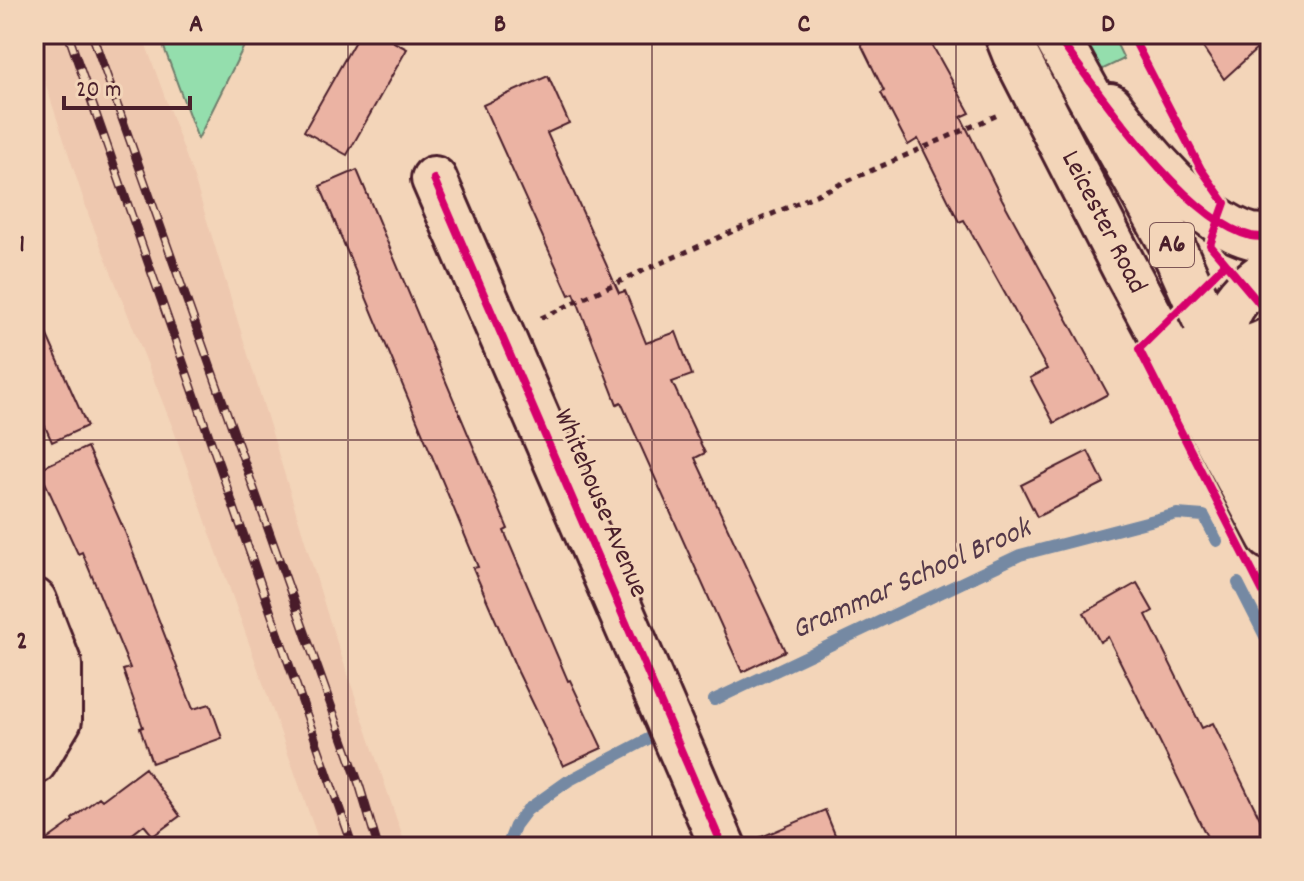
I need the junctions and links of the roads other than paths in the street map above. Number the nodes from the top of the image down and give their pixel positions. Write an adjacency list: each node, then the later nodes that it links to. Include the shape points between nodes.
1 (1007, 34): 6 (main road, Leicester Road / A6)
2 (1055, 34): 4 (main road, via 1138,145 1189,196 1219,221 1251,236); 8 (main road, Leicester Road / A6, via 1170,241)
3 (434, 179): 14 (main road, Whitehouse Avenue)
4 (1270, 237)
5 (1270, 270): 8 (main road, via 1245,287 1226,316)
6 (1158, 330): 8 (main road, via 1190,351); 10 (main road, Leicester Road / A6)
7 (1270, 340): 8 (main road, via 1248,351)
8 (1220, 353): 10 (main road, via 1217,403)
9 (1270, 380): 10 (main road)
10 (1249, 449): 11 (main road, Leicester Road / A6)
11 (1270, 537)
12 (34, 601): 13 (main road, via 59,665 59,720)
13 (34, 762)
14 (723, 847)

